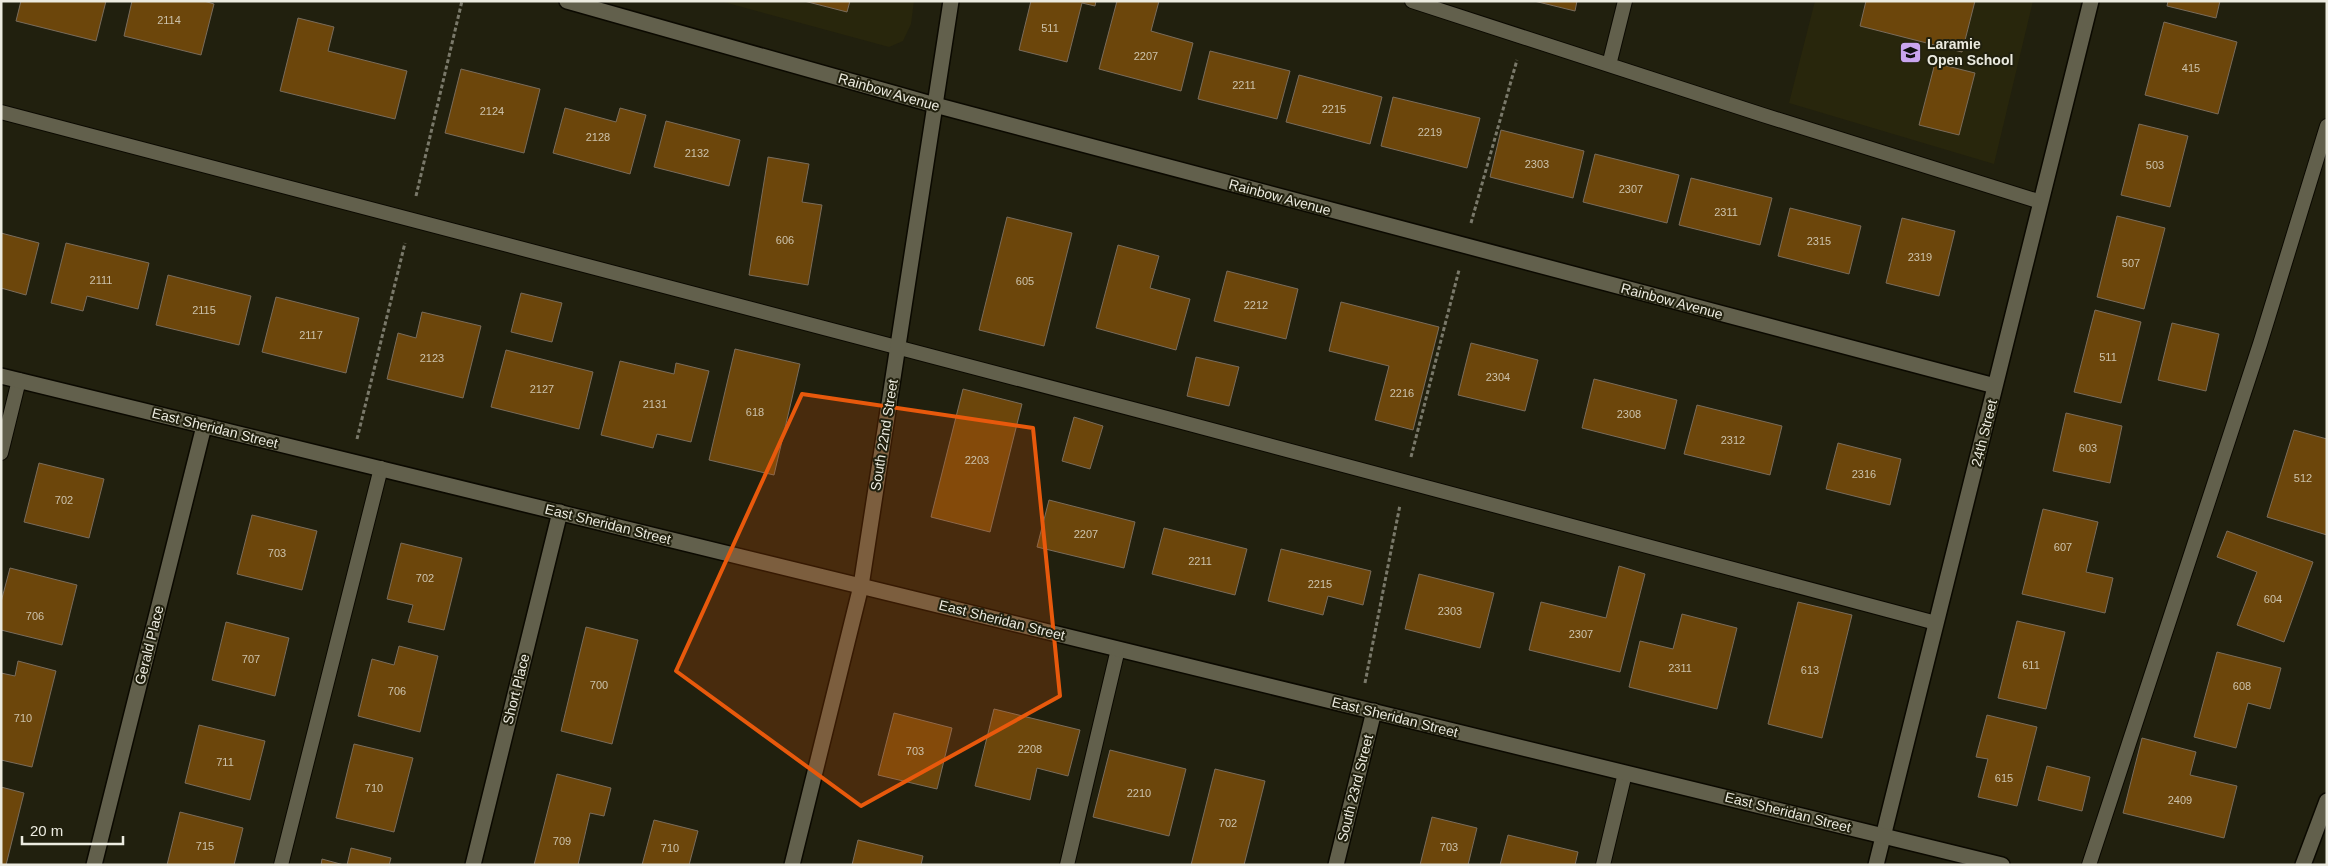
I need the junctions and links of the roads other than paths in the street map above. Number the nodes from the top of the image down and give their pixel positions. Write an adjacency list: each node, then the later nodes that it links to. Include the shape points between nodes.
1 (951, 1): 7 (street, South 22nd Street)
2 (1412, 1): 6 (lane)
3 (1625, 1): 6 (lane)
4 (2091, 1): 10 (street, 24th Street)
5 (570, 2): 7 (street, Rainbow Avenue)
6 (1609, 65): 10 (lane)
7 (935, 105): 11 (street, South 22nd Street); 14 (street, Rainbow Avenue)
8 (1, 112): 11 (lane)
9 (2327, 126): 35 (lane, via 2257,354)
10 (2041, 202): 14 (street, 24th Street)
11 (897, 348): 19 (street, South 22nd Street); 20 (lane)
12 (1, 376): 13 (street, East Sheridan Street)
13 (19, 380): 15 (street, East Sheridan Street); 16 (lane)
14 (1995, 386): 20 (street, 24th Street)
15 (204, 426): 17 (street, East Sheridan Street); 26 (street, Gerald Place)
16 (1, 453)
17 (381, 468): 18 (street, East Sheridan Street); 27 (lane)
18 (560, 512): 19 (street, East Sheridan Street); 28 (street, Short Place)
19 (861, 586): 21 (street, East Sheridan Street); 29 (street, South 22nd Street)
20 (1936, 623): 25 (street, 24th Street)
21 (1118, 649): 22 (street, East Sheridan Street); 30 (lane)
22 (1367, 710): 23 (street, East Sheridan Street); 31 (street, South 23rd Street)
23 (1625, 773): 25 (street, East Sheridan Street); 32 (lane)
24 (2327, 801): 36 (street)
25 (1883, 836): 33 (street, 24th Street); 34 (street, East Sheridan Street)
26 (94, 865)
27 (281, 865)
28 (473, 865)
29 (792, 865)
30 (1067, 865)
31 (1336, 865)
32 (1603, 865)
33 (1876, 865)
34 (2002, 865)
35 (2089, 865)
36 (2303, 865)

